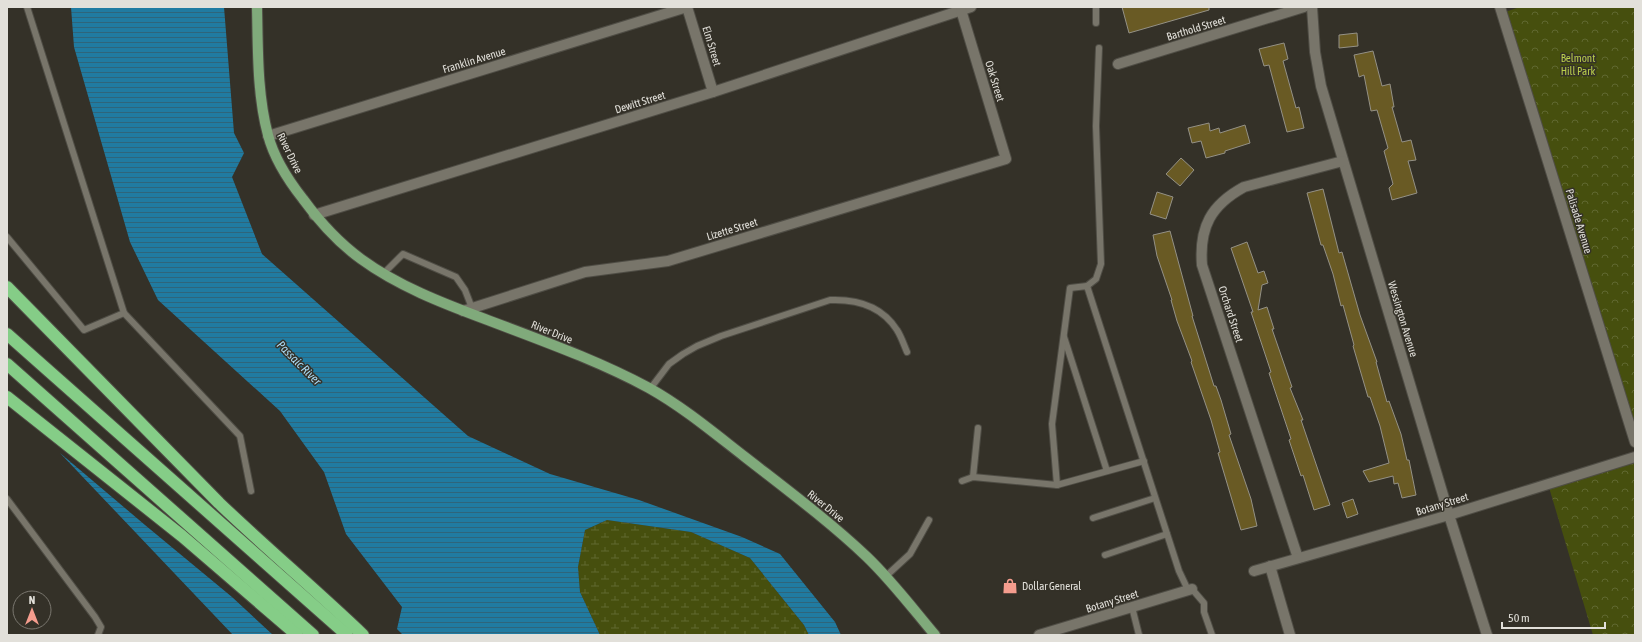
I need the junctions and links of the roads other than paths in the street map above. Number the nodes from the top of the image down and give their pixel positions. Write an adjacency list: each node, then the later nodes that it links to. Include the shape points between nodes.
1 (27, 7): 22 (lane)
2 (257, 7): 13 (main road, River Drive, via 259,76)
3 (687, 7): 12 (street, Elm Street); 13 (street, Franklin Avenue)
4 (1096, 7): 9 (lane)
5 (1304, 7): 11 (street, Barthold Street)
6 (1312, 7): 15 (street, Wessington Avenue, via 1315,52 1321,86)
7 (1500, 7): 30 (street, Palisade Avenue)
8 (966, 8): 12 (street, Dewitt Street); 14 (street, Oak Street)
9 (1096, 23)
10 (1099, 48): 19 (lane, via 1096,126 1101,264 1096,279)
11 (1118, 64)
12 (713, 92): 16 (street, Dewitt Street)
13 (268, 136): 16 (main road, River Drive, via 294,188)
14 (1006, 159): 21 (street, Lizette Street, via 668,261 585,272)
15 (1343, 161): 40 (street, Wessington Avenue); 45 (street, Orchard Street, via 1244,187 1231,194 1220,203 1210,217 1203,233 1201,249 1202,265)
16 (314, 215): 18 (main road, River Drive, via 360,258)
17 (7, 237): 22 (lane, via 84,330)
18 (384, 274): 21 (main road, River Drive, via 424,295); 21 (lane, via 403,254 456,277 465,290)
19 (1087, 286): 24 (lane, via 1070,288); 32 (lane)
20 (7, 287): 55 (highway, via 225,508)
21 (467, 309): 27 (main road, River Drive)
22 (124, 313): 37 (lane, via 240,436)
23 (7, 334): 54 (highway)
24 (1064, 336): 33 (lane); 36 (lane, via 1052,424)
25 (907, 352): 27 (lane, via 897,330 882,312 847,299 830,300 697,346 670,364)
26 (7, 364): 53 (highway)
27 (650, 389): 48 (main road, River Drive, via 701,423 808,506)
28 (7, 397): 52 (highway, via 176,531)
29 (978, 428): 34 (lane)
30 (1635, 442)
31 (1635, 457): 40 (street, Botany Street)
32 (1144, 461): 33 (lane); 38 (lane)
33 (1107, 471): 36 (lane)
34 (973, 477): 35 (lane); 36 (lane)
35 (962, 481)
36 (1056, 486)
37 (251, 491)
38 (1155, 498): 41 (lane); 43 (lane)
39 (7, 499): 51 (lane, via 101,627)
40 (1449, 515): 45 (street, Botany Street); 61 (street, Wessington Avenue)
41 (1093, 518)
42 (929, 520): 48 (lane, via 910,554)
43 (1167, 534): 44 (lane); 49 (lane, via 1179,571)
44 (1105, 555)
45 (1298, 558): 46 (street, Botany Street)
46 (1270, 566): 47 (street, Botany Street); 60 (street)
47 (1254, 571)
48 (885, 577): 56 (main road, River Drive)
49 (1190, 590): 50 (street, Botany Street); 59 (lane, via 1204,603 1204,612)
50 (1132, 607): 57 (street, Botany Street); 58 (lane)
51 (98, 635)
52 (297, 635)
53 (313, 635)
54 (347, 635)
55 (363, 635)
56 (935, 635)
57 (1039, 635)
58 (1139, 635)
59 (1212, 635)
60 (1290, 635)
61 (1487, 635)

